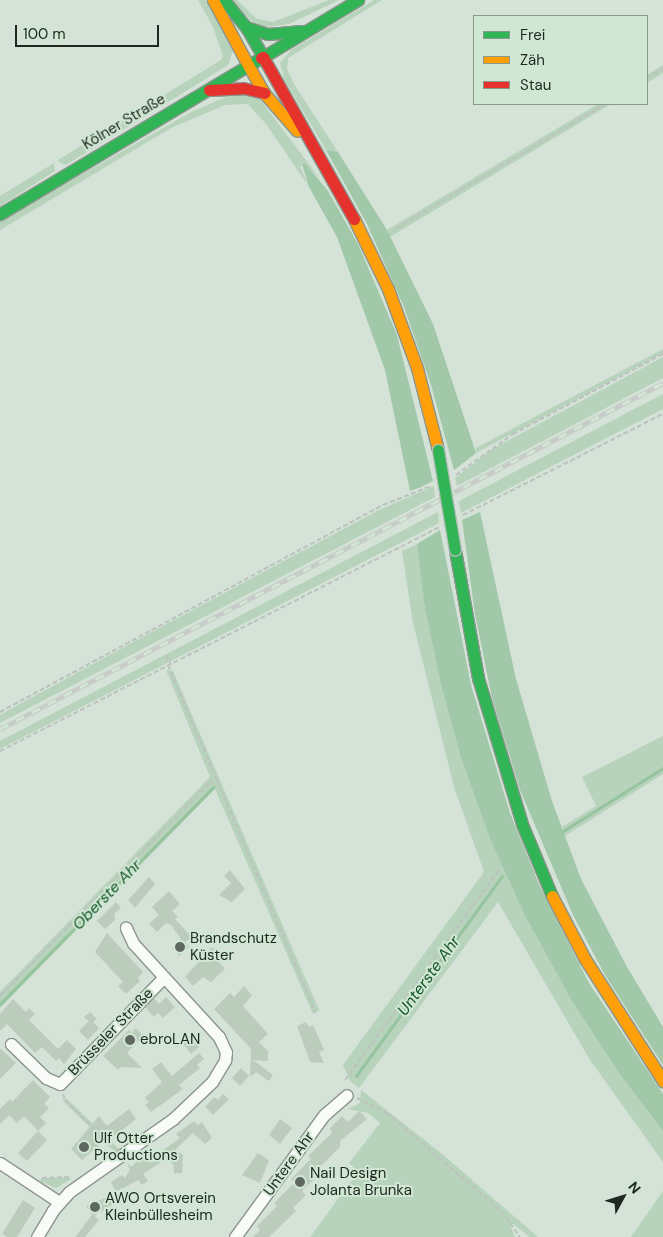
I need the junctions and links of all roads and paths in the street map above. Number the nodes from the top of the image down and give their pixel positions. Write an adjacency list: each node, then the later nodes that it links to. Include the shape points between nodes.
1 (213, 0): 7 (main road)
2 (224, 0): 4 (main road)
3 (357, 0): 5 (main road, Kölner Straße)
4 (246, 27): 5 (main road, via 268,34); 6 (main road)
5 (307, 30): 6 (main road, Kölner Straße)
6 (263, 57): 7 (main road, Kölner Straße); 13 (main road, via 299,118)
7 (248, 65): 10 (main road, Kölner Straße); 11 (main road)
8 (663, 69): 9 (path)
9 (648, 77)
10 (206, 90): 11 (main road, via 243,88); 14 (main road, Kölner Straße)
11 (264, 92): 13 (main road)
12 (602, 105): 15 (path)
13 (314, 151): 34 (main road, bridge, via 367,242 417,368 438,450 478,678 522,824 551,893 585,959)
14 (0, 214)
15 (397, 228)
16 (663, 354): 18 (path, via 512,434)
17 (663, 414): 20 (path)
18 (448, 478)
19 (433, 485): 24 (path, via 383,506)
20 (462, 516)
21 (442, 526): 23 (path)
22 (166, 656): 23 (path)
23 (169, 664): 25 (path); 26 (path)
24 (0, 712)
25 (0, 751)
26 (217, 780): 30 (path, via 209,783); 31 (path)
27 (500, 869): 33 (path)
28 (126, 928): 29 (street, via 133,943)
29 (164, 977): 32 (street, Brüsseler Straße, via 60,1084 46,1078); 39 (street, via 219,1038 226,1052 225,1060 212,1082 173,1119)
30 (0, 996)
31 (316, 1013)
32 (11, 1044)
33 (345, 1080)
34 (663, 1081)
35 (347, 1096): 43 (street, Untere Ahr, via 324,1114); 44 (path, via 363,1099 387,1113 500,1211)
36 (65, 1100): 37 (path)
37 (118, 1152)
38 (0, 1164): 40 (street)
39 (89, 1175): 40 (path); 41 (street)
40 (22, 1178): 41 (street)
41 (59, 1202): 42 (street)
42 (37, 1237)
43 (235, 1237)
44 (520, 1237)

